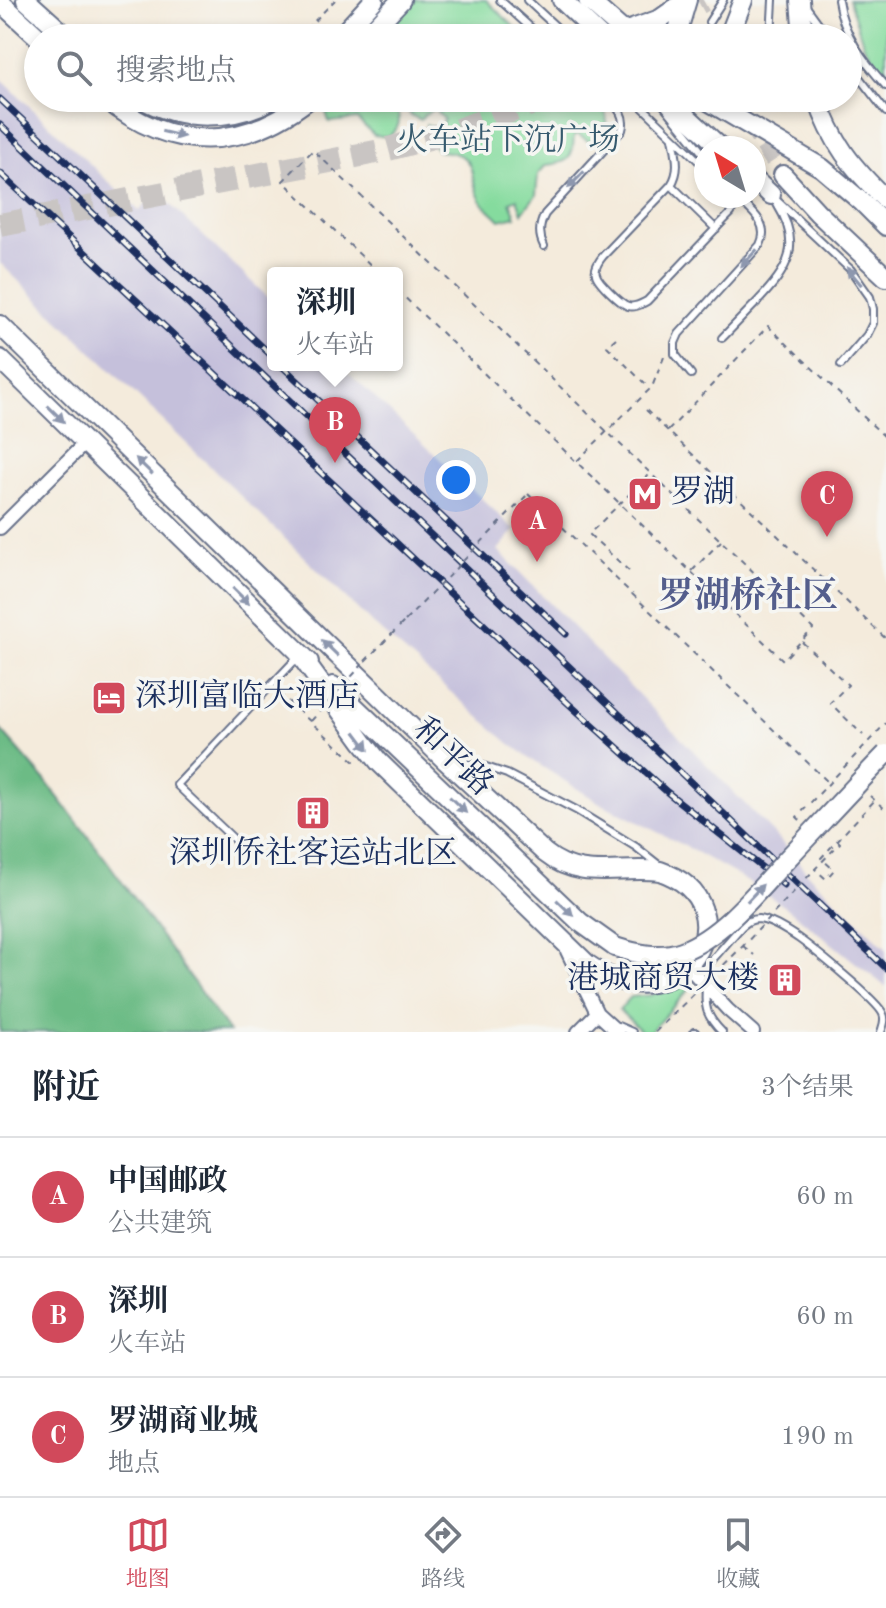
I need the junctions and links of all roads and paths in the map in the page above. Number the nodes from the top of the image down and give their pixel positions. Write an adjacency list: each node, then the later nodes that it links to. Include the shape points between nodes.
1 (26, 0): 18 (main road)
2 (335, 0): 19 (path)
3 (374, 0): 20 (main road)
4 (401, 0): 21 (main road)
5 (409, 0): 22 (lane)
6 (500, 0): 23 (lane)
7 (527, 0): 24 (lane)
8 (562, 0): 25 (main road)
9 (588, 0): 26 (main road)
10 (687, 0): 27 (main road); 28 (main road)
11 (723, 0): 16 (lane)
12 (773, 0): 29 (lane)
13 (800, 0): 30 (main road); 31 (lane)
14 (838, 0): 32 (lane)
15 (0, 2): 17 (main road)
16 (709, 22)
17 (24, 24)
18 (53, 24)
19 (312, 24)
20 (352, 24)
21 (378, 24)
22 (386, 24)
23 (527, 24)
24 (553, 24)
25 (587, 24)
26 (615, 24)
27 (650, 24)
28 (680, 24)
29 (772, 24)
30 (802, 24)
31 (818, 24)
32 (843, 24)
33 (862, 56): 35 (lane)
34 (862, 81): 46 (lane)
35 (886, 86)
36 (123, 112): 39 (main road, one-way to 39, via 162,132 213,138 243,135)
37 (176, 112): 38 (main road)
38 (240, 112)
39 (290, 112)
40 (620, 112): 60 (lane, one-way to 60, via 622,130 541,221)
41 (647, 112): 48 (lane)
42 (669, 112): 49 (lane)
43 (682, 112): 47 (main road)
44 (727, 112): 51 (main road)
45 (823, 112): 56 (main road, via 841,152)
46 (886, 112)
47 (708, 136)
48 (673, 138): 50 (lane); 53 (lane, via 678,169)
49 (694, 142)
50 (694, 157)
51 (822, 168): 57 (main road); 58 (main road)
52 (783, 175): 62 (main road)
53 (671, 185): 59 (lane); 59 (lane, via 599,262 595,274 620,301 632,307 647,301)
54 (766, 190): 55 (main road)
55 (771, 195): 66 (lane, via 789,229 788,262); 68 (lane, one-way to 55, via 873,323 870,297 851,270)
56 (886, 200)
57 (886, 210)
58 (886, 226)
59 (716, 229): 69 (lane, one-way to 69, via 731,213 735,196 760,220 764,232 755,252 679,334 675,354)
60 (544, 246)
61 (373, 267): 71 (path, via 283,181 313,150)
62 (886, 277)
63 (403, 296): 75 (path)
64 (0, 325): 91 (main road, 和平路, one-way to 64)
65 (616, 338): 71 (path, via 607,346 651,388)
66 (722, 338)
67 (0, 359): 74 (main road, 和平路, one-way to 74)
68 (841, 365)
69 (691, 374)
70 (646, 410): 72 (path)
71 (606, 431): 75 (path); 76 (path)
72 (667, 431): 73 (path, via 768,326); 82 (path)
73 (886, 438)
74 (85, 443): 78 (street); 84 (main road, 和平路, one-way to 84)
75 (576, 461): 77 (path)
76 (650, 473): 77 (path); 79 (path)
77 (620, 503): 80 (path, via 589,534); 81 (path)
78 (0, 528)
79 (721, 541): 81 (path); 83 (path, via 813,629)
80 (629, 571)
81 (691, 571): 83 (path, via 783,660)
82 (886, 639)
83 (801, 641): 88 (path, via 848,685 830,703)
84 (300, 655): 85 (lane); 93 (main road, 和平路, one-way to 93, bridge, via 580,922 615,947 647,955 679,953 709,936); 101 (main road, one-way to 101, via 379,762)
85 (271, 685): 86 (path); 98 (lane, via 177,785)
86 (311, 721): 90 (path); 92 (path, bridge, via 528,494)
87 (886, 723): 92 (path)
88 (863, 735)
89 (886, 754): 93 (main road, 和平路, bridge)
90 (354, 761)
91 (446, 761): 100 (lane, via 507,774 636,847); 100 (main road, 和平路, via 563,865 660,871)
92 (829, 783): 96 (path)
93 (858, 784): 94 (path)
94 (875, 800): 95 (path); 97 (path)
95 (886, 810)
96 (797, 817)
97 (837, 840): 99 (path, via 840,843); 99 (path, via 821,858 834,870 826,879)
98 (243, 848)
99 (815, 869): 102 (path, bridge)
100 (682, 882): 104 (main road, via 699,903 705,926)
101 (562, 941): 104 (main road, via 617,981 654,986 678,976); 105 (street)
102 (743, 946): 103 (path); 109 (path, bridge)
103 (754, 955)
104 (697, 976): 110 (lane, via 704,1006); 111 (street); 112 (lane, via 749,920 770,922 866,994 883,1014)
105 (602, 1017): 106 (street); 107 (street); 108 (lane)
106 (578, 1032)
107 (618, 1032)
108 (632, 1032)
109 (655, 1032)
110 (722, 1032)
111 (753, 1032)
112 (881, 1032)

